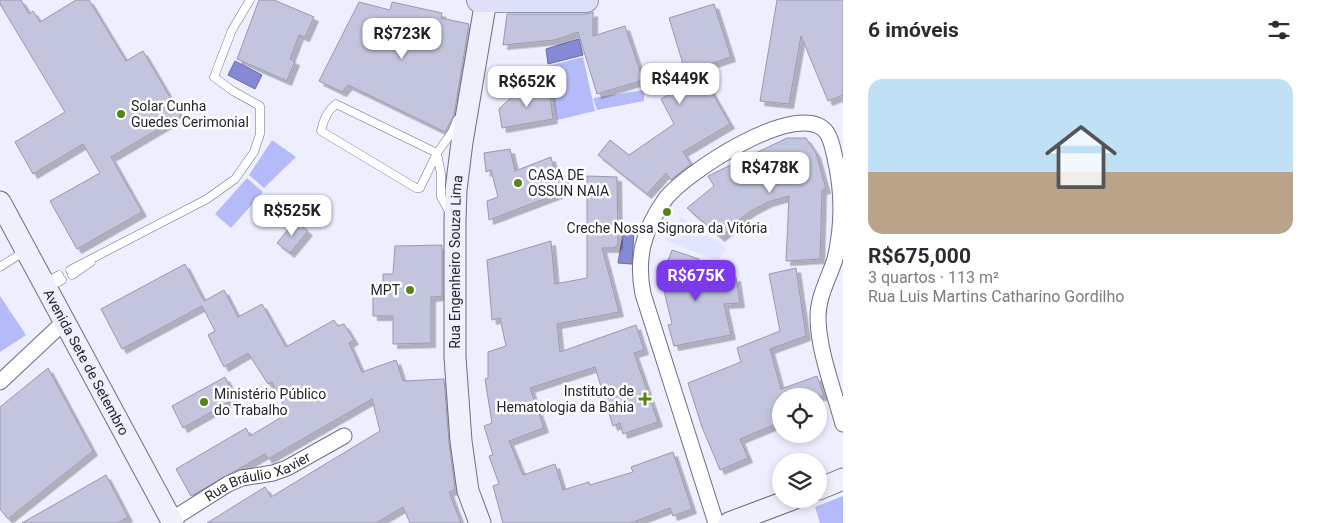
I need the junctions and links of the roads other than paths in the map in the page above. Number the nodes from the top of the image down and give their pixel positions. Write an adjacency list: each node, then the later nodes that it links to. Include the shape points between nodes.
1 (250, 0): 12 (lane, via 232,30 214,77 260,106 260,134 254,152 235,179 207,199)
2 (483, 0): 3 (main road); 4 (street, Rua Engenheiro Souza Lima)
3 (586, 0)
4 (474, 70): 5 (lane, via 465,80); 9 (street, Rua Engenheiro Souza Lima, via 459,161)
5 (462, 90)
6 (458, 113): 7 (lane, via 456,125)
7 (437, 153): 7 (lane, via 336,104 322,124 321,131 326,136 416,188 420,188); 9 (lane, via 441,196)
8 (3, 213): 10 (street, Avenida Sete de Setembro)
9 (455, 221): 22 (street, Rua Engenheiro Souza Lima, via 455,356 461,441 468,491)
10 (26, 250): 11 (lane); 13 (street, Avenida Sete de Setembro, via 53,282)
11 (0, 268)
12 (71, 272)
13 (65, 321): 14 (street); 21 (street, Avenida Sete de Setembro)
14 (0, 382)
15 (843, 424): 23 (street, via 819,334 818,316 820,299 842,230 840,178 826,131 814,125 795,123 742,143 682,181 664,200 643,244 639,272 643,294)
16 (344, 436): 21 (street, Rua Bráulio Xavier, via 287,468 228,484)
17 (843, 479): 18 (street)
18 (827, 486)
19 (775, 508): 20 (street)
20 (753, 519): 24 (street)
21 (172, 521)
22 (480, 523)
23 (716, 523)
24 (729, 523)

